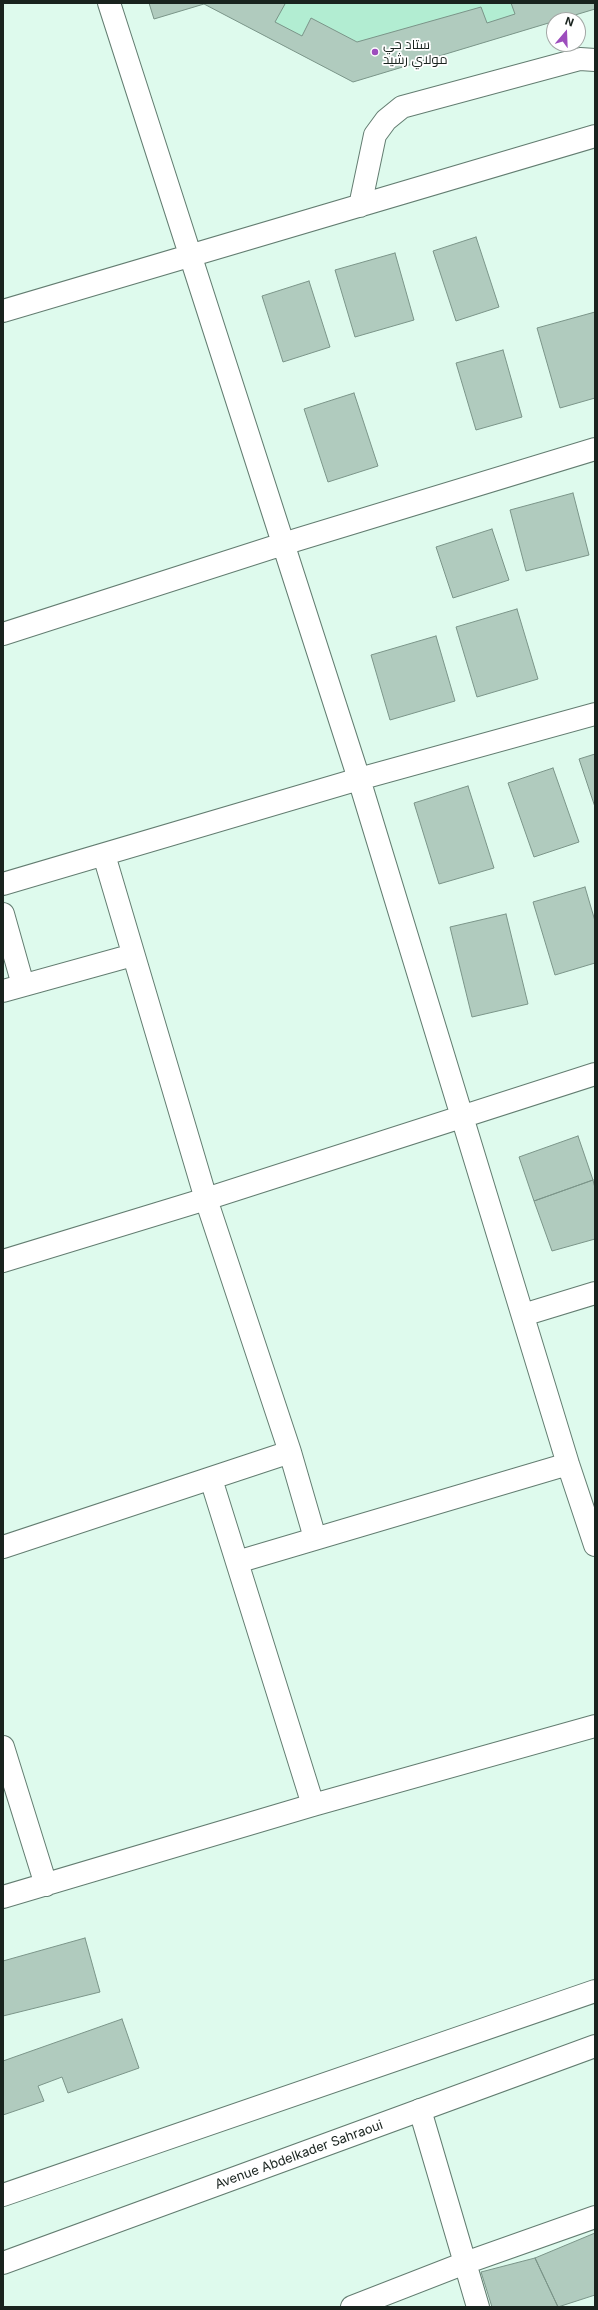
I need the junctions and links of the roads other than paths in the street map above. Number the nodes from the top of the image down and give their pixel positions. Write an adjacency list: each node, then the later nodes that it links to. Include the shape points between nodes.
1 (109, 3): 5 (street)
2 (595, 60): 4 (street, via 580,59 402,107 386,120 375,136)
3 (595, 136): 4 (street)
4 (360, 206): 5 (street)
5 (191, 255): 6 (street); 8 (street)
6 (3, 311)
7 (595, 449): 8 (street)
8 (283, 544): 9 (street); 11 (street)
9 (3, 634)
10 (595, 714): 11 (street)
11 (359, 780): 12 (street); 18 (street)
12 (104, 855): 13 (street); 15 (street)
13 (3, 884)
14 (3, 914): 16 (street)
15 (133, 955): 16 (street); 19 (street)
16 (13, 988)
17 (595, 1074): 18 (street)
18 (462, 1116): 19 (street); 22 (street)
19 (206, 1199): 20 (street); 23 (street)
20 (3, 1261)
21 (595, 1293): 22 (street)
22 (523, 1315): 24 (street)
23 (290, 1452): 25 (street); 26 (street)
24 (568, 1464): 26 (street); 27 (street)
25 (211, 1479): 28 (street); 29 (street)
26 (315, 1538): 29 (street)
27 (595, 1545)
28 (3, 1547)
29 (237, 1562): 32 (street)
30 (595, 1726): 32 (street)
31 (3, 1747): 33 (street)
32 (312, 1805): 33 (street)
33 (46, 1885): 34 (street)
34 (3, 1897)
35 (595, 1991): 38 (street)
36 (595, 2046): 37 (street, Avenue Abdelkader Sahraoui)
37 (420, 2110): 40 (street, Avenue Abdelkader Sahraoui); 41 (street)
38 (3, 2195)
39 (595, 2217): 41 (street)
40 (3, 2263)
41 (465, 2263): 42 (street); 43 (street)
42 (352, 2307)
43 (478, 2307)

